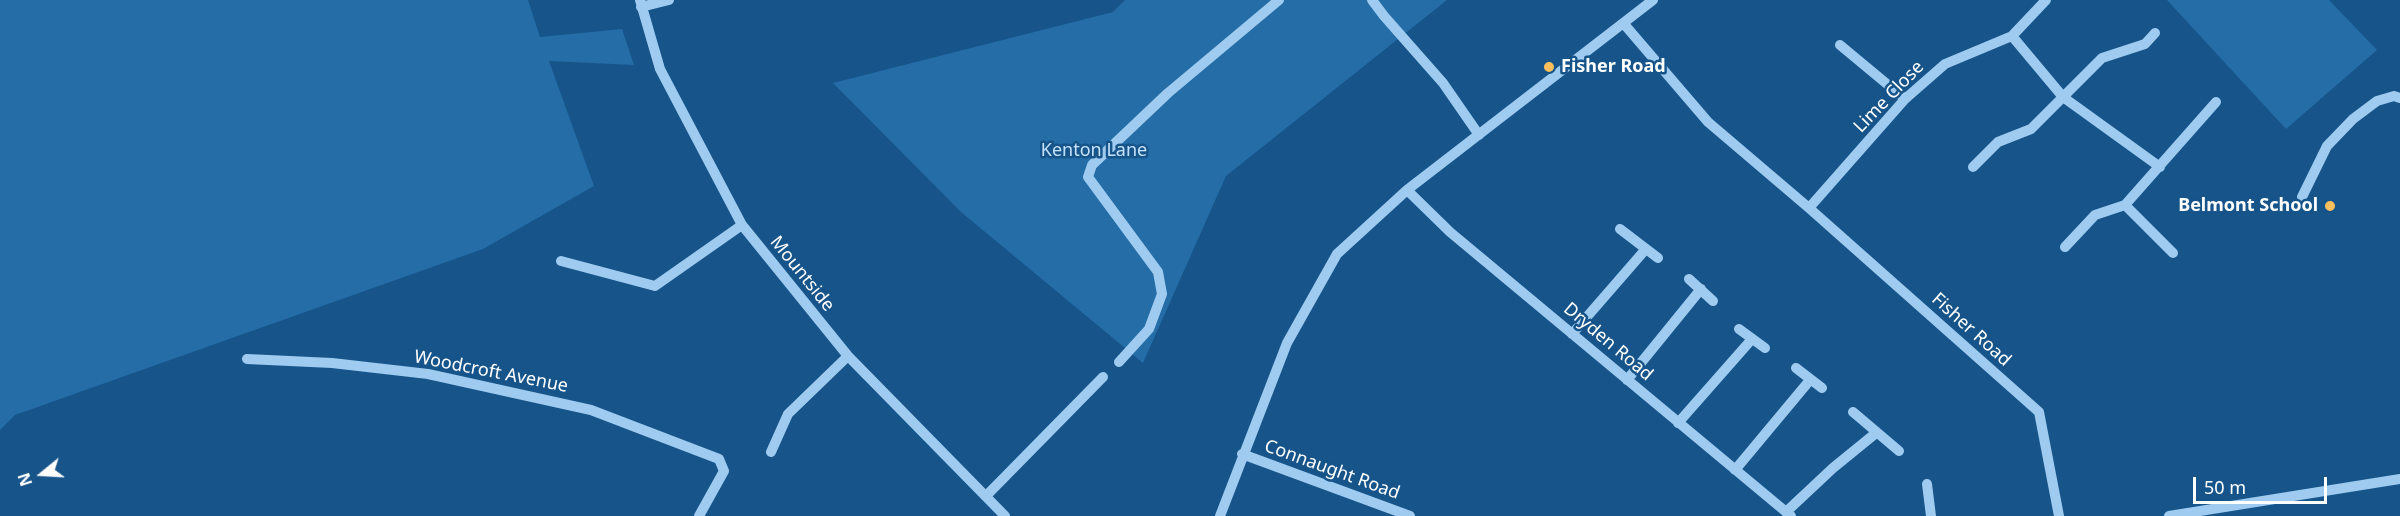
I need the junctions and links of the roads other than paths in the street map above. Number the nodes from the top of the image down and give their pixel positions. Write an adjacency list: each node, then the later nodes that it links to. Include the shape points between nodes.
1 (669, 0): 6 (street)
2 (1279, 0): 38 (street, via 1168,93 1092,165 1088,177 1158,272 1162,294 1149,329)
3 (1372, 0): 15 (street, via 1443,82)
4 (1653, 0): 7 (street)
5 (2040, 2): 9 (street, Lime Close)
6 (640, 3): 22 (street, Mountside, via 660,69)
7 (1624, 24): 15 (street); 21 (street, Fisher Road, via 1708,122)
8 (2155, 33): 11 (street, via 2145,44 2102,58)
9 (2012, 36): 11 (street); 13 (street, Lime Close, via 1945,64)
10 (1840, 45): 13 (street)
11 (2063, 97): 16 (street, via 2031,129 1998,142); 17 (street)
12 (2400, 98): 19 (street, via 2377,101 2353,119 2327,146)
13 (1905, 99): 21 (street, Lime Close)
14 (2216, 102): 17 (street)
15 (1479, 135): 18 (street)
16 (1973, 167)
17 (2160, 167): 20 (street)
18 (1407, 190): 33 (street, Dryden Road, via 1450,232); 49 (street, via 1337,254 1287,343)
19 (2302, 197)
20 (2126, 205): 24 (street, via 2095,215); 26 (street)
21 (1809, 208): 60 (street, Fisher Road, via 2039,412)
22 (742, 225): 28 (street, via 655,286); 36 (street, Mountside)
23 (1620, 229): 25 (street)
24 (2065, 247)
25 (1645, 250): 27 (street); 33 (street)
26 (2173, 253)
27 (1658, 258)
28 (561, 261)
29 (1689, 279): 30 (street)
30 (1701, 289): 31 (street); 41 (street)
31 (1713, 301)
32 (1739, 329): 34 (street)
33 (1572, 334): 41 (street, Dryden Road)
34 (1752, 339): 35 (street); 45 (street)
35 (1765, 348)
36 (848, 356): 48 (street, via 788,414); 53 (street, Mountside)
37 (247, 359): 55 (street, Woodcroft Avenue, via 332,363 428,374 591,410 719,459 724,471)
38 (1119, 362)
39 (1796, 369): 42 (street)
40 (1104, 377): 53 (street)
41 (1627, 380): 45 (street, Dryden Road)
42 (1810, 380): 43 (street); 50 (street)
43 (1822, 388)
44 (1853, 412): 46 (street)
45 (1678, 423): 50 (street, Dryden Road)
46 (1876, 433): 47 (street); 54 (street, via 1833,468)
47 (1899, 451)
48 (771, 452)
49 (1242, 454): 57 (street); 58 (street, Connaught Road)
50 (1735, 470): 54 (street, Dryden Road)
51 (2400, 479): 61 (street)
52 (1927, 483): 59 (street)
53 (986, 496): 56 (street, Mountside)
54 (1788, 514)
55 (699, 516)
56 (1005, 516)
57 (1220, 516)
58 (1410, 516)
59 (1931, 516)
60 (2059, 516)
61 (2169, 516)

